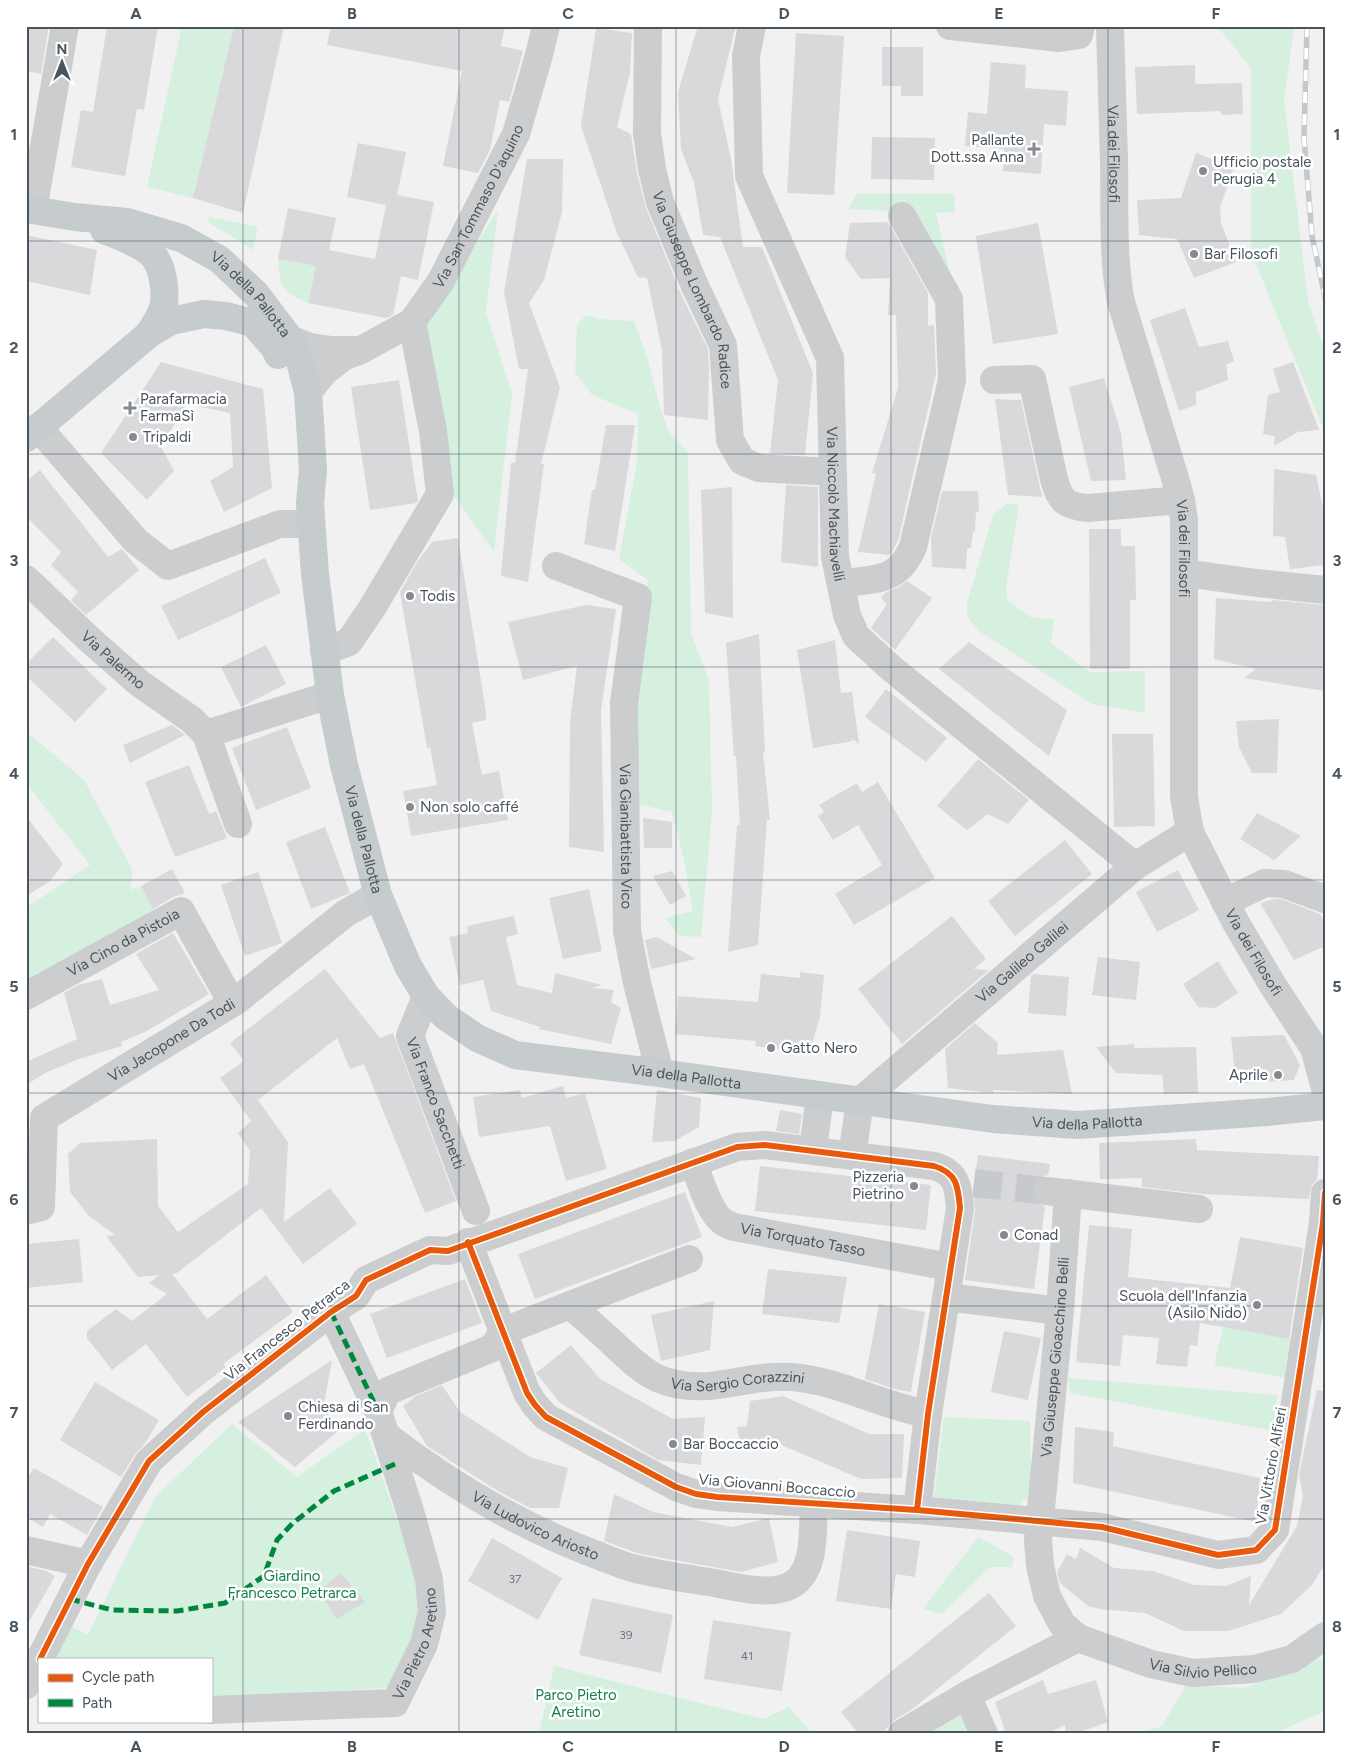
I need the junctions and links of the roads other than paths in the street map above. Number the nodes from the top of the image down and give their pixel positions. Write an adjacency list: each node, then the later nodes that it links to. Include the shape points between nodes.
1 (65, 26): 8 (street)
2 (546, 26): 11 (street, Via San Tommaso D'aquino, via 516,134 441,281)
3 (648, 26): 18 (street, Via Giuseppe Lombardo Radice, via 647,133 652,169 660,202 723,345 730,440 742,461 759,468)
4 (752, 26): 18 (street, Via Niccolò Machiavelli, via 746,56 749,176 830,358)
5 (950, 26): 6 (street, via 1059,38 1079,34)
6 (1082, 26)
7 (1110, 26): 19 (street, Via dei Filosofi, via 1117,280)
8 (30, 210): 10 (main road, Via della Pallotta)
9 (902, 216): 24 (street, via 949,299 952,380 913,547 907,560 890,576)
10 (75, 217): 12 (main road, via 151,253 161,270 164,284 162,312); 13 (main road, Via della Pallotta, via 145,227 181,238 219,259 256,294)
11 (412, 322): 14 (street, Via San Tommaso D'aquino); 26 (street, via 433,431 440,494 349,642)
12 (149, 334): 17 (main road); 20 (main road, via 171,321 204,314 253,323 274,347 287,371 297,407 301,470)
13 (290, 339): 14 (street, Via San Tommaso D'aquino, via 310,347); 16 (main road, Via della Pallotta)
14 (361, 350): 16 (street, Via San Tommaso D'aquino, via 343,357 324,372)
15 (994, 380): 19 (street, via 1032,378 1057,491 1065,502 1074,507 1088,508)
16 (308, 392): 20 (main road, Via della Pallotta, via 314,470)
17 (32, 433): 20 (street, via 136,541 168,566)
18 (833, 472): 24 (street, Via Niccolò Machiavelli)
19 (1181, 500): 22 (street, Via dei Filosofi)
20 (311, 514): 26 (main road, Via della Pallotta)
21 (556, 566): 38 (street, Via Gianibattista Vico, via 638,597 624,703 628,931 637,983)
22 (1184, 573): 25 (street); 30 (street, Via dei Filosofi, via 1184,797)
23 (26, 579): 28 (street, Via Palermo, via 144,687 192,720)
24 (840, 582): 31 (street, Via Niccolò Machiavelli, via 856,636)
25 (1325, 590)
26 (324, 651): 27 (main road, Via della Pallotta)
27 (330, 695): 28 (street); 32 (main road, Via della Pallotta, via 344,765)
28 (206, 734): 29 (street, Via Palermo)
29 (238, 824)
30 (1190, 832): 31 (street, Via Galileo Galilei); 34 (street, Via dei Filosofi)
31 (1135, 866): 41 (street, Via Galileo Galilei)
32 (378, 895): 36 (main road, Via della Pallotta, via 408,966); 37 (street, Via Jacopone Da Todi, via 346,913)
33 (1325, 899): 34 (street, via 1284,884 1265,882)
34 (1225, 902): 39 (street, Via dei Filosofi, via 1272,984 1314,1048)
35 (26, 996): 37 (street, Via Cino da Pistoia, via 181,911)
36 (426, 996): 38 (main road, Via della Pallotta, via 446,1017 477,1038 515,1054); 49 (street, Via Franco Sacchetti, via 410,1036)
37 (232, 1003): 48 (street, Via Jacopone Da Todi, via 44,1118 41,1207)
38 (660, 1073): 40 (main road, Via della Pallotta)
39 (1325, 1088)
40 (820, 1095): 41 (main road, Via della Pallotta); 43 (street)
41 (860, 1101): 42 (main road, Via della Pallotta, via 1065,1126); 44 (street)
42 (1325, 1106)
43 (813, 1150): 44 (street, Via Francesco Petrarca); 45 (street, Via Francesco Petrarca, via 750,1145)
44 (852, 1156): 52 (street, Via Francesco Petrarca, via 934,1166 966,1184)
45 (693, 1162): 50 (street, Via Francesco Petrarca); 52 (street, Via Torquato Tasso, via 710,1204 723,1222)
46 (1325, 1193): 63 (street, Via Vittorio Alfieri, via 1275,1530 1256,1550 1218,1555 1102,1527)
47 (1199, 1209): 55 (street, Via Giuseppe Gioacchino Belli, via 1057,1192)
48 (26, 1211)
49 (476, 1212)
50 (458, 1247): 56 (street, Via Francesco Petrarca, via 437,1265 373,1294 356,1296); 57 (street, Via Giovanni Boccaccio)
51 (688, 1258): 54 (street)
52 (950, 1267): 53 (street)
53 (946, 1297): 55 (street); 59 (street)
54 (570, 1305): 57 (street); 59 (street, Via Sergio Corazzini, via 642,1369 667,1382 708,1386 791,1377 829,1384)
55 (1060, 1311): 63 (street, Via Giuseppe Gioacchino Belli)
56 (331, 1312): 58 (street); 65 (street, Via Francesco Petrarca, via 203,1412 149,1461)
57 (504, 1331): 58 (street, via 492,1348 388,1391); 61 (street, Via Giovanni Boccaccio, via 527,1393 546,1417 676,1487 696,1494)
58 (378, 1411): 60 (street)
59 (928, 1414): 62 (street)
60 (387, 1436): 61 (street, Via Ludovico Ariosto, via 426,1466 474,1496 562,1542 635,1569 744,1589 779,1589 801,1576 808,1566); 70 (street, Via Pietro Aretino, via 429,1579 432,1612 424,1644 396,1703)
61 (814, 1503): 62 (street, Via Giovanni Boccaccio)
62 (917, 1510): 63 (street, Via Giovanni Boccaccio)
63 (1039, 1520): 67 (street, Via Giuseppe Gioacchino Belli, via 1040,1566 1047,1596 1062,1624)
64 (26, 1550): 65 (street)
65 (88, 1564): 68 (street, Via Francesco Petrarca)
66 (1325, 1636): 67 (street, Via Silvio Pellico, via 1292,1659 1254,1669 1193,1674 1151,1664)
67 (1078, 1638): 69 (street)
68 (42, 1658)
69 (967, 1695): 71 (street); 72 (street)
70 (212, 1710)
71 (901, 1734)
72 (984, 1734)

